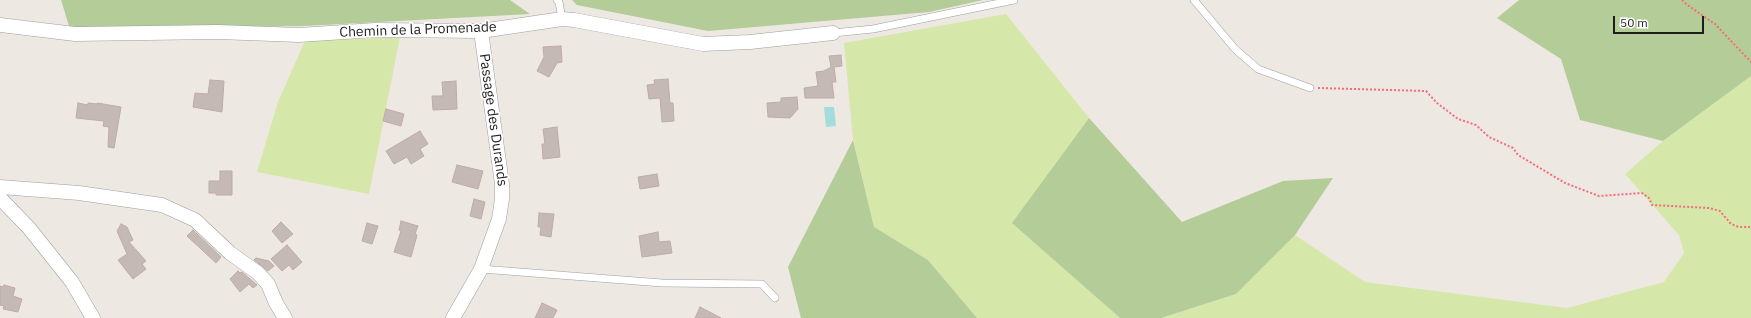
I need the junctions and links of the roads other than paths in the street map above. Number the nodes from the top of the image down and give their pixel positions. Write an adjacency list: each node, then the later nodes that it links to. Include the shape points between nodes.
1 (557, 0): 4 (lane)
2 (1014, 0): 7 (lane, via 873,29)
3 (1194, 0): 8 (lane, via 1235,49 1258,70)
4 (562, 19): 6 (street, Chemin de la Promenade); 7 (street, Chemin de la Promenade, via 703,44)
5 (0, 25): 6 (street, Chemin de la Promenade, via 75,34 218,32 299,35 375,30)
6 (481, 31): 11 (street, Passage des Durands, via 502,184 499,219)
7 (833, 33)
8 (1310, 88)
9 (0, 187): 14 (street, via 87,194 162,205 195,220 268,284)
10 (0, 198): 13 (street, via 29,228 72,282)
11 (480, 269): 12 (lane, via 662,283 762,284); 15 (street, Passage des Durands)
12 (775, 298)
13 (93, 318)
14 (285, 318)
15 (453, 318)

